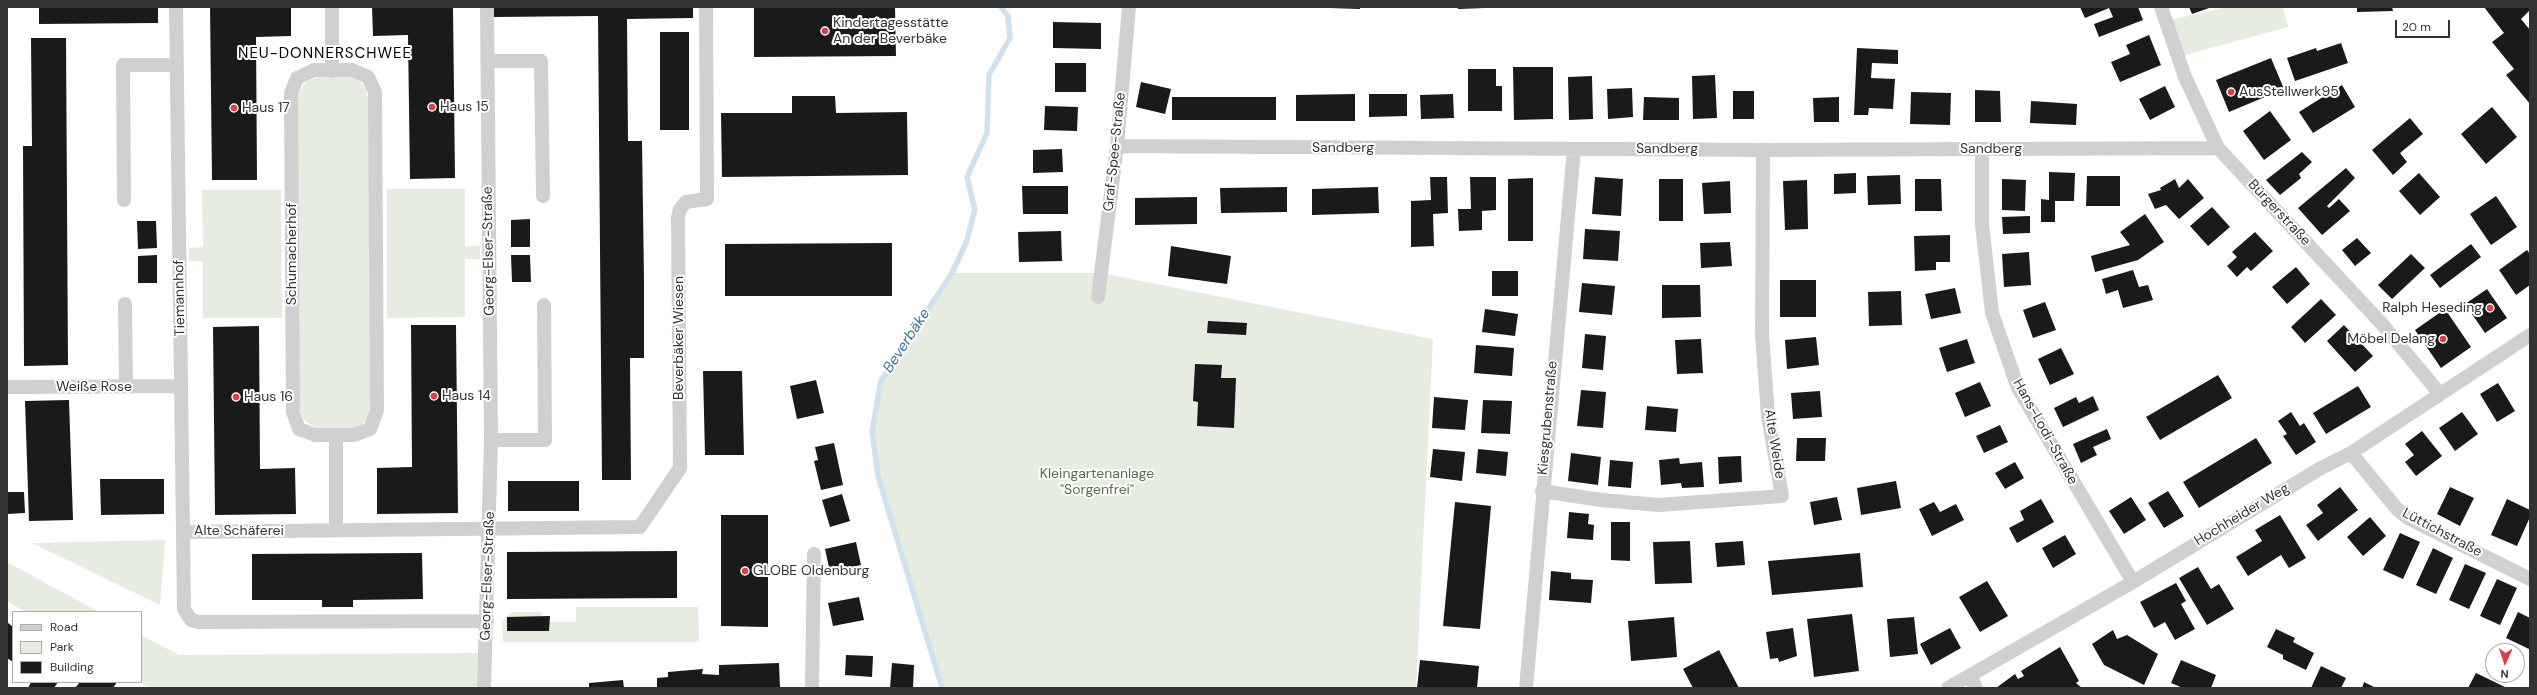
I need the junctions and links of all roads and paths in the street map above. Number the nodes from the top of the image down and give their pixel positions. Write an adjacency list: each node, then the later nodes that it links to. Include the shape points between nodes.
1 (176, 7): 8 (street, Tiemannhof)
2 (332, 7): 9 (street)
3 (487, 7): 7 (street, Georg-Elser-Straße)
4 (706, 7): 29 (street, Beverbäker Wiesen, via 707,200 686,202 680,209 678,218 680,468 640,528)
5 (1129, 7): 10 (street, Graf-Spee-Straße)
6 (2161, 7): 11 (street, Bürgerstraße, via 2185,76)
7 (488, 61): 15 (street, via 541,61); 26 (street, Georg-Elser-Straße)
8 (177, 65): 16 (street, via 122,65); 22 (street, Tiemannhof)
9 (332, 70): 25 (street, Schumacherhof, via 352,70 368,77 375,92 377,412 370,429 354,435); 25 (street, Schumacherhof, via 314,70 297,78 291,93 293,404 299,429 315,435)
10 (1117, 146): 12 (street, Sandberg); 17 (street, Graf-Spee-Straße)
11 (2218, 148): 14 (street, Sandberg); 24 (street, Bürgerstraße, via 2382,324)
12 (1574, 149): 13 (street, Sandberg); 28 (street, Kiesgrubenstraße)
13 (1763, 150): 14 (street, Sandberg); 28 (street, Alte Weide, via 1762,334 1768,416 1782,496 1659,504 1601,500)
14 (1982, 150): 34 (street, Hans-Lodi-Straße, via 1982,224 1992,313 2018,388)
15 (543, 196)
16 (124, 200)
17 (1098, 297)
18 (125, 304): 21 (street)
19 (544, 305): 26 (street, via 544,440)
20 (2530, 335): 24 (street, Hochheider Weg)
21 (126, 386): 22 (street, Weiße Rose); 23 (street, Weiße Rose)
22 (181, 386): 31 (street, Tiemannhof)
23 (7, 387)
24 (2440, 394): 27 (street, Hochheider Weg)
25 (336, 434): 30 (street)
26 (491, 440): 29 (street, Georg-Elser-Straße)
27 (2351, 453): 33 (street, Lüttichstraße, via 2408,518); 34 (street, Hochheider Weg, via 2321,468)
28 (1542, 491): 39 (street, Kiesgrubenstraße)
29 (489, 529): 30 (street, Alte Schäferei); 35 (street, Georg-Elser-Straße)
30 (336, 530): 31 (street, Alte Schäferei)
31 (183, 532): 35 (street, Alte Schäferei, via 184,609 191,620)
32 (814, 554): 38 (street)
33 (2530, 579)
34 (2133, 582): 36 (street, Hochheider Weg)
35 (487, 621): 37 (street, Georg-Elser-Straße)
36 (1973, 682): 40 (street, Hochheider Weg)
37 (484, 688)
38 (812, 688)
39 (1526, 688)
40 (1948, 688)

